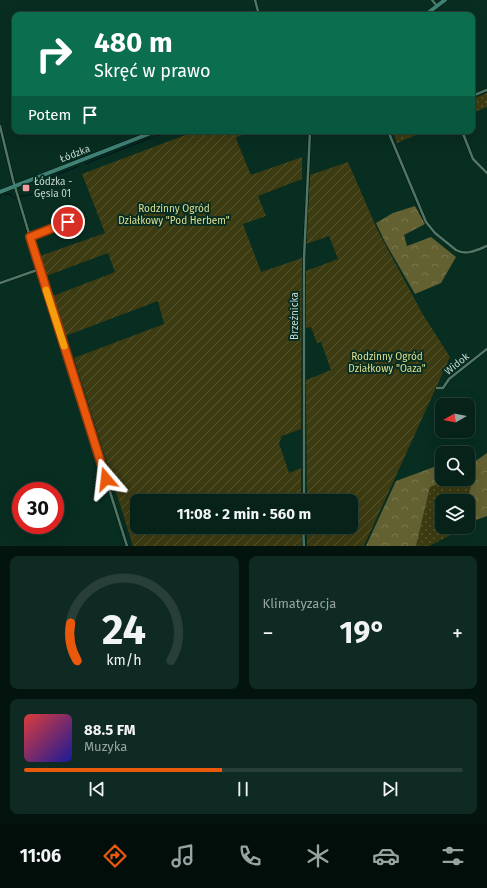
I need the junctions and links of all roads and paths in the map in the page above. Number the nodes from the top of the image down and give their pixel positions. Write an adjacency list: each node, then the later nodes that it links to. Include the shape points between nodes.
1 (255, 0): 5 (street)
2 (432, 0): 4 (street)
3 (445, 0): 4 (main road)
4 (437, 6): 6 (main road)
5 (258, 12)
6 (429, 12)
7 (487, 90): 8 (street)
8 (475, 95)
9 (0, 126): 15 (street)
10 (149, 134): 15 (main road, Łódzka)
11 (310, 134): 24 (street, Brzeźnicka, via 304,259)
12 (389, 134): 19 (street, via 426,222 435,233 463,253)
13 (463, 134): 14 (street, via 473,159)
14 (487, 173)
15 (15, 188): 16 (main road, Łódzka); 18 (street)
16 (0, 192)
17 (66, 214): 18 (street, via 68,222)
18 (30, 237): 20 (street)
19 (487, 246)
20 (40, 269): 21 (street); 26 (street)
21 (0, 284)
22 (487, 349): 23 (street, Widok, via 449,379 443,388)
23 (437, 388)
24 (304, 494)
25 (304, 534): 27 (street)
26 (127, 546)
27 (304, 546)

